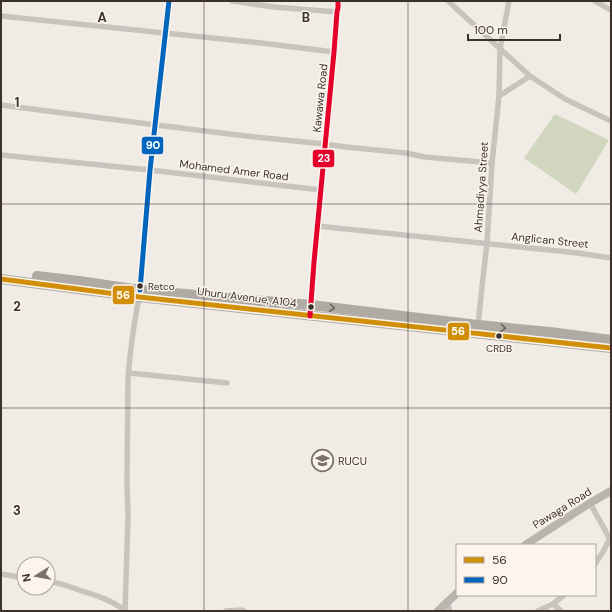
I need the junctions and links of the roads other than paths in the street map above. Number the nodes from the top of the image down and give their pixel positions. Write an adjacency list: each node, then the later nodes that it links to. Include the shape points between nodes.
1 (169, 1): 10 (street)
2 (232, 1): 8 (street)
3 (338, 1): 8 (street, Kawawa Road)
4 (448, 1): 11 (street)
5 (509, 1): 11 (street, Ahmadiyya Street)
6 (595, 1): 7 (street)
7 (611, 10)
8 (337, 12): 12 (street, Kawawa Road)
9 (1, 16): 10 (street)
10 (165, 34): 12 (street); 17 (street)
11 (500, 49): 13 (street); 14 (street, Ahmadiyya Street)
12 (334, 52): 18 (street, Kawawa Road)
13 (530, 76): 14 (street); 16 (street, via 565,99)
14 (499, 96): 20 (street, Ahmadiyya Street)
15 (1, 105): 17 (street)
16 (611, 121)
17 (156, 126): 18 (street); 21 (street)
18 (325, 144): 20 (street); 22 (street, Kawawa Road)
19 (1, 155): 21 (street, Mohamed Amer Road)
20 (492, 163): 24 (street, Ahmadiyya Street)
21 (150, 170): 22 (street, Mohamed Amer Road); 28 (street)
22 (321, 190): 23 (street, Kawawa Road)
23 (317, 226): 24 (street, Anglican Street); 29 (street, Kawawa Road)
24 (487, 243): 25 (street, Anglican Street); 31 (street, Ahmadiyya Street)
25 (611, 258)
26 (1, 272): 28 (highway, Uhuru Avenue, A104, via 79,281)
27 (1, 279): 28 (highway, Uhuru Avenue, A104)
28 (139, 293): 29 (highway, Uhuru Avenue, A104); 30 (highway, Uhuru Avenue, A104, via 203,304); 34 (street)
29 (311, 305): 30 (street, Kawawa Road); 31 (highway, Uhuru Avenue, A104, one-way to 31)
30 (310, 316): 33 (highway, Uhuru Avenue, A104)
31 (478, 325): 32 (highway, Uhuru Avenue, A104, one-way to 32)
32 (611, 340)
33 (611, 348)
34 (129, 373): 35 (street); 48 (street)
35 (226, 383)
36 (611, 491): 37 (main road, Pawaga Road)
37 (590, 503): 38 (street); 39 (main road, Pawaga Road)
38 (610, 540): 40 (street)
39 (527, 544)
40 (596, 562)
41 (1, 574): 42 (street)
42 (16, 577)
43 (56, 583): 48 (street, via 104,598)
44 (456, 594): 46 (main road)
45 (563, 596): 47 (street)
46 (447, 602): 51 (main road); 52 (street)
47 (553, 604): 53 (street); 54 (street)
48 (125, 611)
49 (226, 611): 50 (street)
50 (244, 611)
51 (438, 611)
52 (450, 611)
53 (538, 611)
54 (561, 611)

